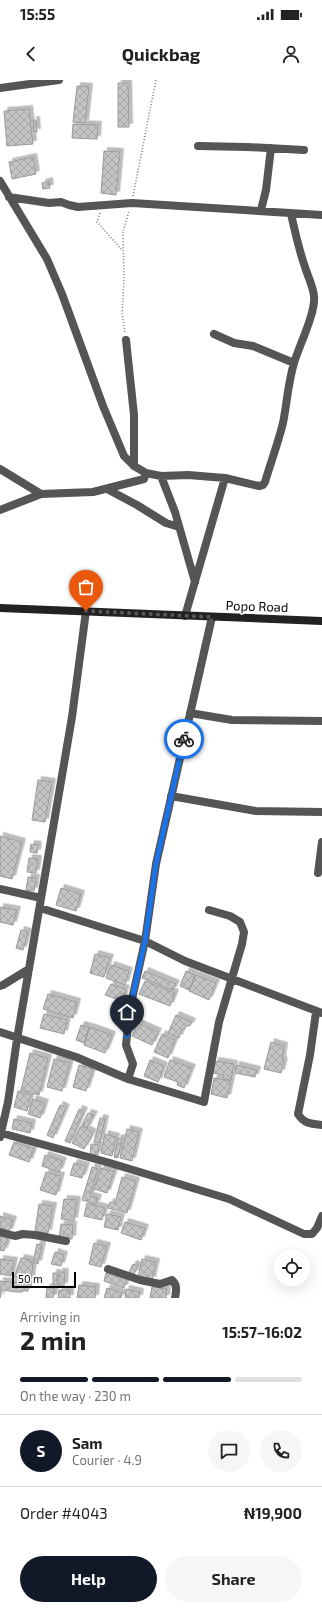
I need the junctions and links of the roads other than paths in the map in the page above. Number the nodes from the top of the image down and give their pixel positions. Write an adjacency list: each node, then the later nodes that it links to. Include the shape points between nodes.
1 (58, 80): 2 (street)
2 (0, 88)
3 (198, 146): 4 (street)
4 (271, 148): 5 (street); 8 (street)
5 (304, 150)
6 (0, 181): 7 (street)
7 (9, 197): 8 (street, via 49,203 61,202 78,207 132,203); 14 (street, via 47,259 102,406 124,456)
8 (261, 210): 9 (street)
9 (291, 214): 10 (street); 13 (street, via 315,298)
10 (322, 215)
11 (214, 334): 13 (street, via 234,343 253,346)
12 (126, 340): 14 (street, via 134,415)
13 (294, 363): 18 (street, via 282,425 265,482 259,486)
14 (134, 466): 16 (street)
15 (0, 469): 20 (street)
16 (146, 473): 17 (street); 19 (street, via 144,479)
17 (161, 476): 18 (street); 22 (street)
18 (225, 478): 23 (street)
19 (107, 489): 20 (street); 22 (street, via 166,523)
20 (41, 494): 21 (street)
21 (0, 510)
22 (179, 527): 23 (street)
23 (195, 582): 26 (street)
24 (0, 608): 25 (main road, Popo Road)
25 (86, 611): 26 (main road, Popo Road); 36 (street, via 72,717)
26 (185, 616): 27 (main road, Popo Road)
27 (212, 617): 28 (main road, Popo Road); 29 (street)
28 (322, 621)
29 (190, 713): 30 (street, via 232,720); 31 (street)
30 (322, 721)
31 (171, 796): 32 (street, via 256,811); 39 (street, via 156,864)
32 (322, 812)
33 (322, 842): 34 (street)
34 (318, 873)
35 (0, 889): 36 (street)
36 (41, 898): 37 (street)
37 (40, 908): 39 (street); 40 (street)
38 (208, 910): 41 (street, via 230,916 240,922 244,932)
39 (145, 941): 41 (street, via 185,961); 46 (street, via 129,1014 126,1045 133,1064)
40 (29, 970): 42 (street); 45 (street)
41 (232, 979): 43 (street); 46 (street, via 219,1022 204,1102)
42 (0, 986)
43 (319, 1012): 48 (street, via 298,1114 301,1120 308,1124)
44 (0, 1032): 45 (street)
45 (17, 1039): 46 (street, via 76,1057); 47 (street)
46 (128, 1078)
47 (4, 1101): 49 (street)
48 (322, 1125)
49 (1, 1135): 50 (street, via 110,1163 229,1199 304,1234 312,1234)
50 (322, 1216)
51 (0, 1232): 52 (street)
52 (66, 1241)
53 (108, 1269): 54 (street, via 160,1284 172,1280 176,1288)
54 (175, 1298)

